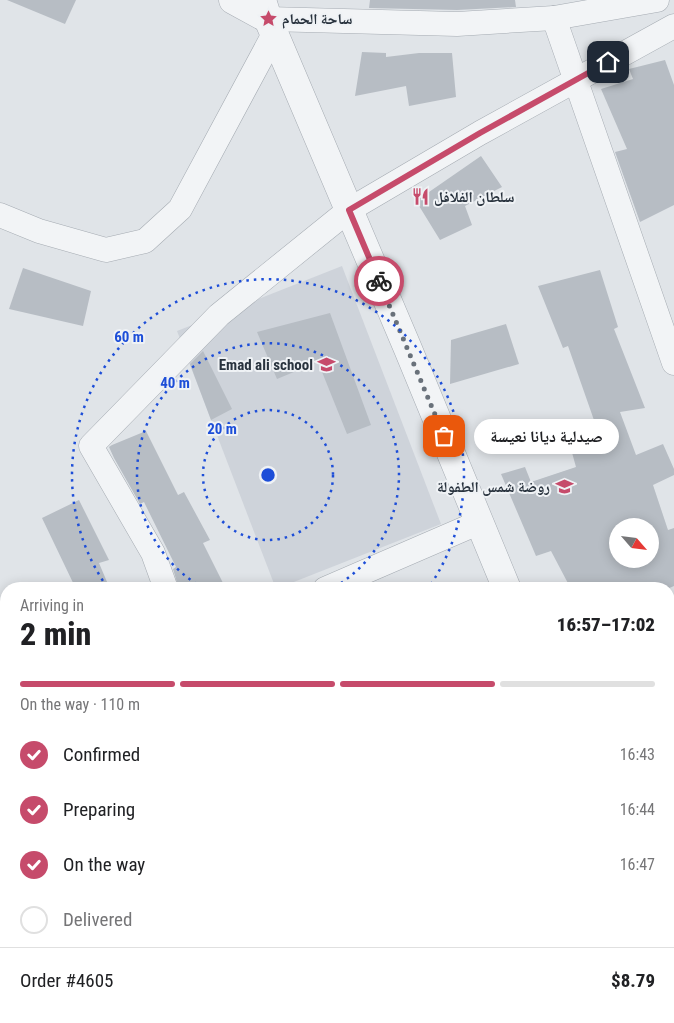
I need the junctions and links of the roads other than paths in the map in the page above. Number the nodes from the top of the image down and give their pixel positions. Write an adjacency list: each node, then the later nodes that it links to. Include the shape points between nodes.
1 (233, 0): 4 (street)
2 (650, 0): 5 (street)
3 (316, 10): 4 (street); 5 (street, via 457,24)
4 (268, 18): 8 (street); 9 (street, via 180,210 145,240 106,250 39,231)
5 (554, 18): 7 (street)
6 (674, 26): 7 (street)
7 (575, 81): 8 (street); 10 (street)
8 (349, 210): 11 (street); 12 (street, via 219,314 91,446 153,553)
9 (0, 215)
10 (674, 363)
11 (480, 522): 13 (street); 14 (street)
12 (163, 582)
13 (341, 582)
14 (504, 582)

